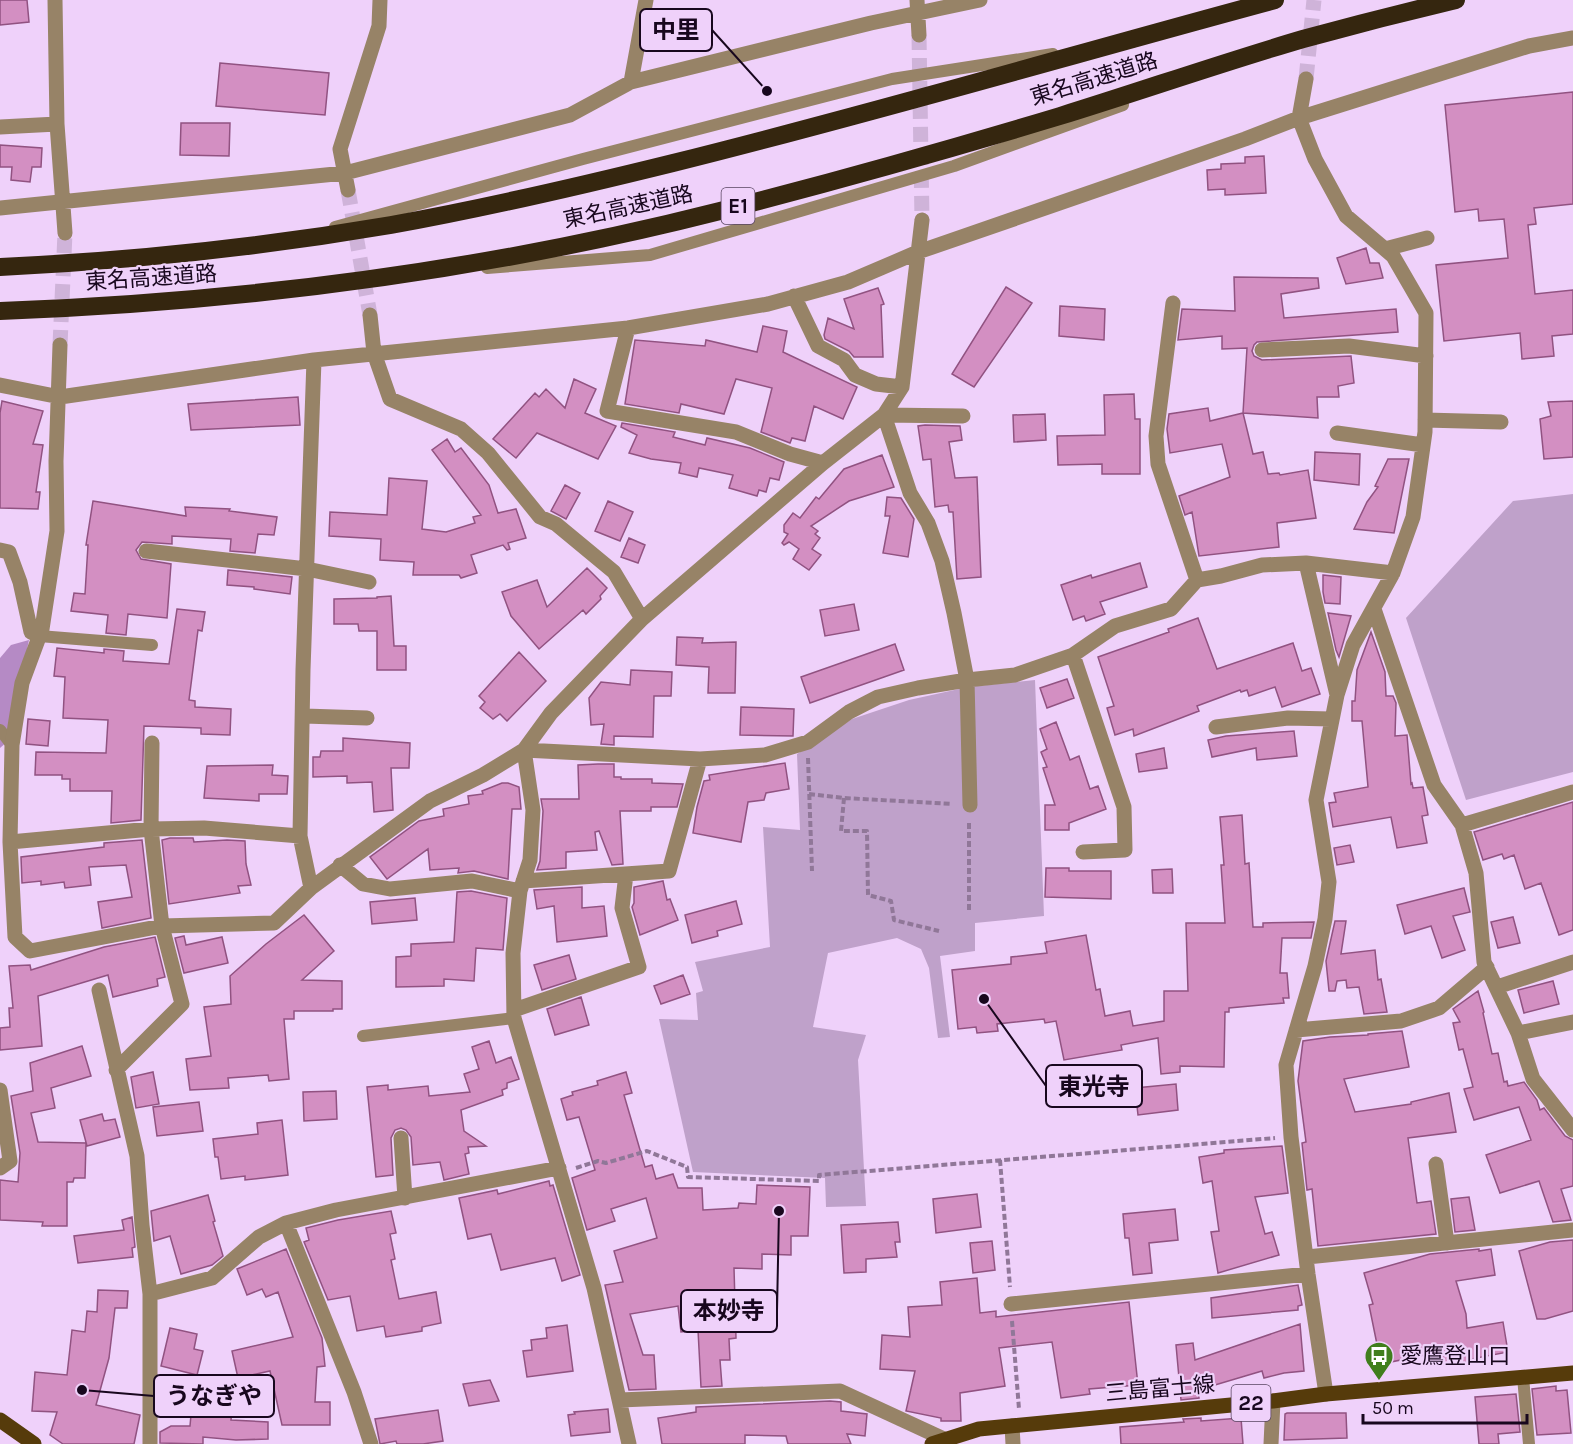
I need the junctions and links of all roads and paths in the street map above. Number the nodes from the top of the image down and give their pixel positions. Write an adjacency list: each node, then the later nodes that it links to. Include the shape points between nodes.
1 (55, 0): 15 (street)
2 (380, 0): 17 (street, via 379,26 340,149)
3 (646, 0): 13 (street)
4 (980, 0): 7 (street)
5 (1275, 0): 11 (highway, 東名高速道路)
6 (1456, 0): 10 (highway, 東名高速道路 / E1)
7 (917, 7): 8 (street); 13 (street, via 871,23)
8 (919, 35)
9 (1573, 38): 14 (street, via 1529,46)
10 (1302, 40): 28 (highway, 東名高速道路 / E1, via 1058,117 718,211 580,243); 28 (lane, via 954,166 650,255)
11 (1107, 45): 24 (highway, 東名高速道路, via 765,140 552,192); 24 (lane, via 892,79)
12 (1306, 79): 14 (street)
13 (631, 82): 17 (street, via 570,115)
14 (1299, 118): 25 (street, via 1346,216); 26 (street)
15 (57, 124): 16 (street); 19 (street)
16 (0, 127)
17 (345, 173): 18 (street); 19 (street)
18 (348, 190)
19 (63, 202): 20 (street); 22 (street)
20 (0, 208)
21 (922, 220): 26 (street)
22 (65, 233)
23 (1427, 238): 25 (street)
24 (279, 242): 27 (highway, 東名高速道路)
25 (1385, 249): 37 (street, via 1426,313)
26 (918, 252): 29 (street, via 848,282); 40 (street)
27 (0, 267)
28 (405, 275): 31 (highway, 東名高速道路 / E1, via 297,290)
29 (794, 296): 33 (street); 40 (street, via 818,346 844,360 855,375 876,384)
30 (1173, 303): 54 (street, via 1156,436 1158,464)
31 (0, 311)
32 (370, 315): 36 (street)
33 (628, 328): 36 (street); 48 (street, via 607,411 736,432)
34 (60, 345): 41 (street)
35 (1263, 350): 37 (street, via 1349,346)
36 (374, 353): 38 (street); 57 (street, via 390,399 460,429 488,453 540,517 556,524 614,572)
37 (1425, 356): 44 (street)
38 (314, 360): 41 (street); 52 (street)
39 (0, 386): 41 (street)
40 (902, 387): 42 (street)
41 (60, 397): 58 (street, via 57,531)
42 (884, 415): 43 (street); 48 (street); 61 (street, via 910,493 928,523 942,561)
43 (963, 416)
44 (1425, 420): 45 (street); 47 (street)
45 (1501, 422)
46 (1337, 433): 47 (street)
47 (1423, 445): 53 (street, via 1413,517)
48 (823, 463): 57 (street)
49 (0, 550): 58 (street, via 9,552 31,632)
50 (147, 551): 52 (street)
51 (1306, 563): 53 (street); 54 (street, via 1262,565); 62 (street)
52 (307, 569): 55 (street); 63 (street)
53 (1393, 573): 56 (street)
54 (1197, 580): 60 (street, via 1171,609 1115,626)
55 (369, 582)
56 (1374, 609): 62 (street, via 1353,645); 77 (street, via 1434,785)
57 (642, 618): 71 (street, via 550,713)
58 (39, 636): 59 (lane); 70 (street, via 22,683)
59 (152, 645)
60 (1073, 655): 61 (street, via 1015,675); 81 (street, via 1124,807 1125,850)
61 (967, 680): 68 (street, via 878,697 849,712); 76 (street)
62 (1337, 695): 65 (street)
63 (304, 716): 64 (street); 79 (street)
64 (367, 718)
65 (1331, 719): 66 (street, via 1288,718); 97 (street, via 1316,800 1329,882 1325,919)
66 (1216, 727)
67 (0, 729): 70 (lane)
68 (808, 742): 72 (street, via 765,755); 74 (path)
69 (152, 743): 78 (street)
70 (6, 749): 80 (street)
71 (524, 750): 72 (street); 82 (street, via 430,801); 85 (street, via 533,810 530,860)
72 (700, 759): 84 (street, via 669,872)
73 (1573, 792): 77 (street)
74 (809, 794): 75 (path); 83 (path)
75 (844, 798): 76 (path); 89 (path, via 841,831 867,831 868,895 891,901 894,920)
76 (969, 805): 87 (path)
77 (1462, 825): 92 (street, via 1476,873)
78 (151, 829): 79 (street, via 204,828); 80 (street); 88 (street)
79 (300, 836): 86 (street)
80 (10, 842): 90 (street)
81 (1083, 852)
82 (340, 865): 85 (street, via 363,884 390,889 472,880); 86 (street)
83 (812, 871)
84 (626, 874): 85 (street); 95 (street, via 622,908 639,967)
85 (522, 886): 95 (street, via 513,953)
86 (311, 888): 88 (street, via 274,923)
87 (969, 910)
88 (162, 926): 90 (street, via 30,951); 100 (street, via 182,1004)
89 (939, 931)
90 (8, 938)
91 (1573, 962): 93 (street)
92 (1487, 967): 93 (street); 97 (street, via 1439,1008 1401,1021)
93 (1497, 987): 98 (street)
94 (99, 990): 100 (street)
95 (514, 1014): 99 (lane); 107 (street)
96 (1573, 1022): 98 (street)
97 (1296, 1030): 104 (street, via 1287,1065)
98 (1518, 1033): 102 (street, via 1533,1079)
99 (363, 1036)
100 (116, 1070): 114 (street, via 137,1156)
101 (0, 1089): 106 (street, via 10,1161)
102 (1573, 1130)
103 (401, 1137): 108 (street)
104 (1291, 1137): 107 (path, via 819,1175 819,1182 688,1177 687,1167 647,1151); 112 (street)
105 (1436, 1164): 111 (street)
106 (0, 1168)
107 (560, 1171): 108 (street); 119 (street, via 594,1288)
108 (405, 1198): 109 (street)
109 (286, 1223): 114 (street, via 259,1237 212,1278); 126 (street)
110 (1573, 1230): 111 (street)
111 (1447, 1243): 112 (street)
112 (1306, 1257): 113 (street)
113 (1308, 1275): 115 (street); 118 (street)
114 (150, 1294): 125 (street)
115 (1011, 1304)
116 (1573, 1373): 117 (main road, 三島富士線 / 22)
117 (1523, 1377): 118 (main road, 三島富士線 / 22); 130 (lane)
118 (1326, 1394): 120 (main road, 三島富士線 / 22)
119 (620, 1400): 123 (street, via 840,1391); 127 (street)
120 (1274, 1401): 122 (main road, 三島富士線 / 22); 129 (street)
121 (0, 1420): 124 (main road)
122 (1012, 1426): 123 (main road, 三島富士線 / 22, via 979,1429); 128 (street)
123 (938, 1442)
124 (34, 1444)
125 (150, 1444)
126 (371, 1444)
127 (629, 1444)
128 (1013, 1444)
129 (1271, 1444)
130 (1529, 1444)

